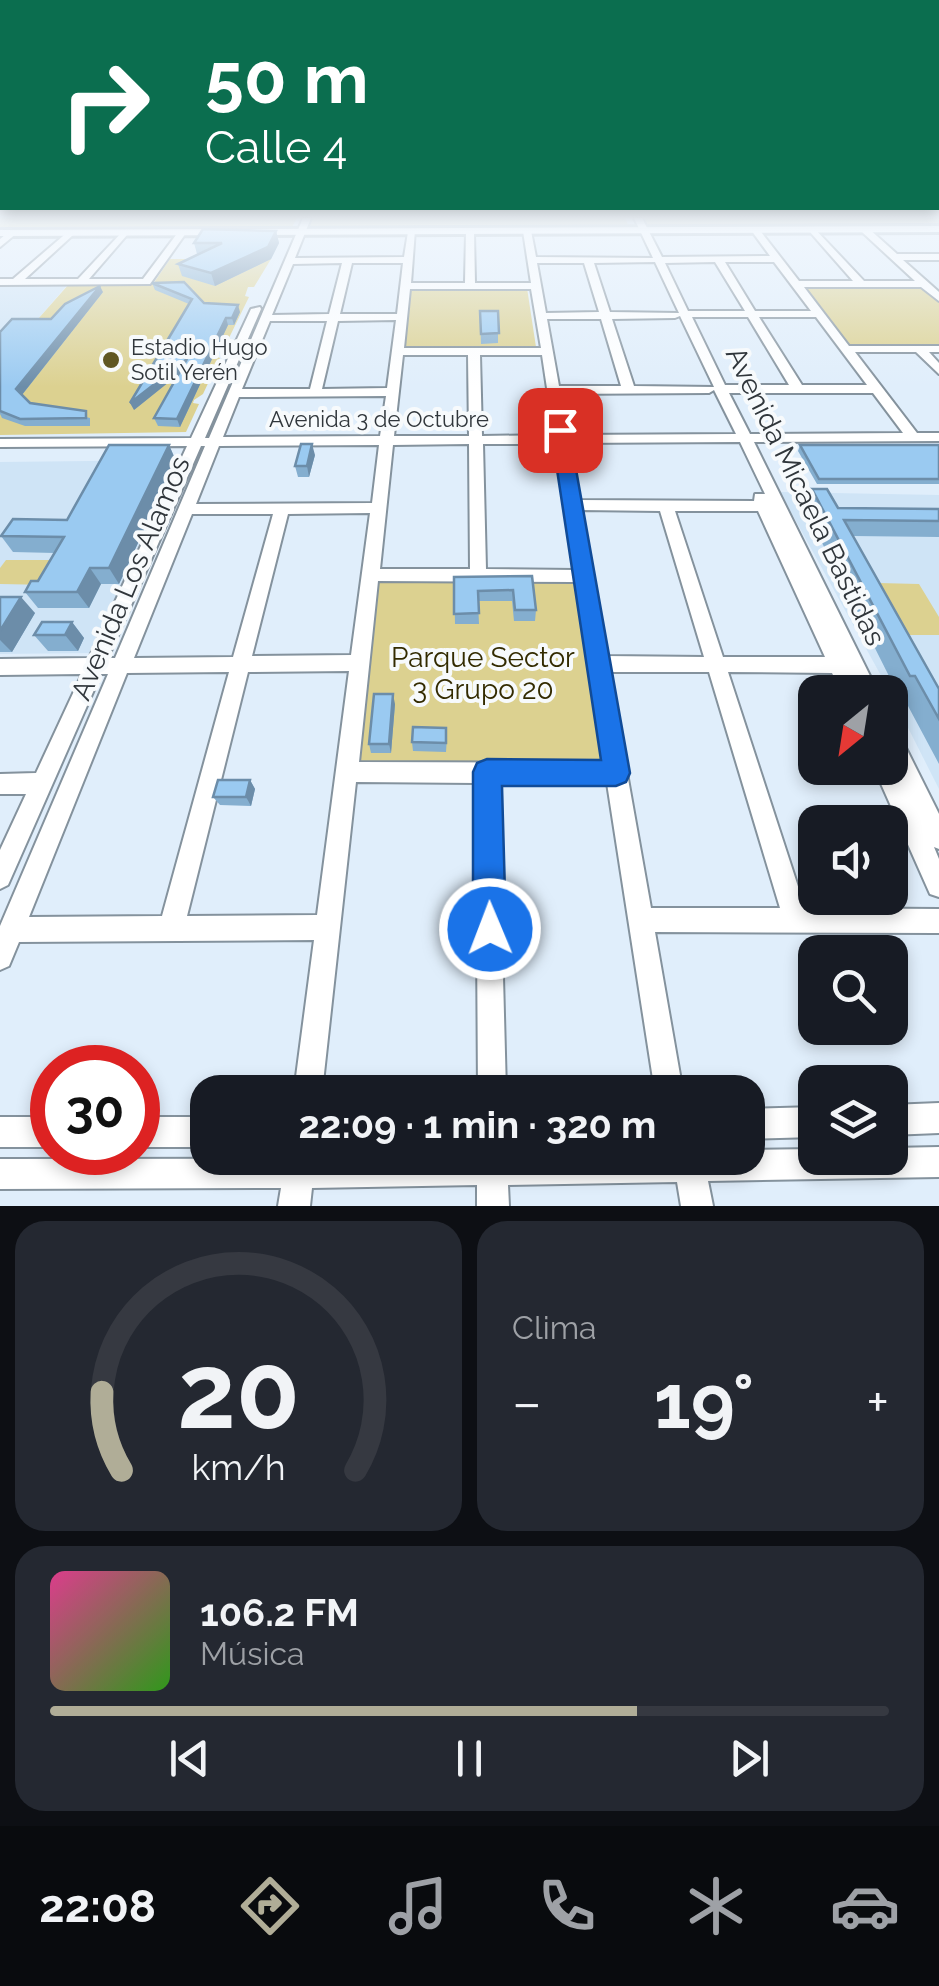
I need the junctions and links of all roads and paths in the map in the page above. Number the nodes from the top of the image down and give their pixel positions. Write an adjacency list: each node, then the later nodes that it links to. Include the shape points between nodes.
1 (25, 274): 17 (street)
2 (87, 274): 18 (street)
3 (152, 274): 18 (street, via 146,282)
4 (279, 274): 57 (street, Avenida Los Alamos)
5 (281, 274): 33 (street, Avenida Los Alamos)
6 (344, 274): 31 (street)
7 (407, 274): 22 (street)
8 (470, 274): 23 (street)
9 (534, 274): 24 (street)
10 (593, 274): 28 (street)
11 (660, 274): 29 (street, Avenida Micaela Bastidas)
12 (727, 274): 26 (street)
13 (788, 274): 19 (street)
14 (853, 274): 20 (street)
15 (914, 274): 21 (street)
16 (0, 282): 17 (street)
17 (16, 282): 18 (street)
18 (80, 282)
19 (796, 284): 20 (street); 27 (street)
20 (862, 284): 21 (street)
21 (924, 284): 25 (street)
22 (406, 286): 23 (street); 32 (street)
23 (470, 286): 24 (street)
24 (536, 286): 30 (street)
25 (939, 298)
26 (752, 314): 27 (street); 29 (street); 42 (street)
27 (819, 314): 34 (street)
28 (606, 315): 29 (street); 30 (street); 45 (street)
29 (679, 315): 41 (street, Avenida Micaela Bastidas)
30 (541, 316): 39 (street)
31 (334, 317): 32 (street); 33 (street); 48 (street)
32 (402, 317): 37 (street)
33 (264, 318): 47 (street, Avenida Los Alamos)
34 (846, 349): 35 (street); 43 (street)
35 (920, 349): 36 (street); 40 (street)
36 (939, 349)
37 (398, 352): 38 (street); 46 (street)
38 (474, 352): 39 (street); 55 (street)
39 (547, 352): 44 (street)
40 (939, 370)
41 (714, 389): 42 (street); 45 (street); 52 (street, Avenida Micaela Bastidas)
42 (798, 389): 43 (street)
43 (876, 389): 49 (street)
44 (554, 390): 45 (street); 53 (street)
45 (629, 390)
46 (393, 392): 48 (street); 54 (street)
47 (234, 393): 48 (street); 58 (street, Avenida Los Alamos)
48 (315, 393)
49 (913, 436): 50 (street, Avenida 3 de Octubre); 52 (street, Avenida 3 de Octubre)
50 (939, 436)
51 (0, 443): 57 (street, Avenida 3 de Octubre)
52 (740, 443): 53 (street, Avenida 3 de Octubre); 56 (street, Avenida 3 de Octubre); 62 (street, Avenida Micaela Bastidas); 78 (street, Avenida Micaela Bastidas)
53 (562, 444): 55 (street, Avenida 3 de Octubre); 60 (street)
54 (386, 445): 55 (street, Avenida 3 de Octubre); 58 (street, Avenida 3 de Octubre); 64 (street)
55 (476, 445): 67 (street)
56 (939, 445)
57 (192, 447): 58 (street, Avenida 3 de Octubre); 59 (street, Avenida 3 de Octubre); 74 (street, Avenida Los Alamos)
58 (213, 447): 65 (street, Avenida Los Alamos)
59 (0, 453)
60 (572, 505): 61 (street); 68 (street)
61 (666, 506): 62 (street); 71 (street)
62 (764, 506): 72 (street, Avenida Micaela Bastidas)
63 (282, 508): 64 (street); 65 (street); 73 (street)
64 (379, 508): 66 (street)
65 (189, 509): 75 (street, Avenida Los Alamos)
66 (371, 575): 67 (street); 69 (street)
67 (478, 576): 68 (street)
68 (584, 576): 70 (street)
69 (360, 664): 73 (street); 79 (street)
70 (598, 664): 71 (street); 81 (street)
71 (715, 664): 72 (street); 90 (street)
72 (838, 664): 77 (street, Avenida Micaela Bastidas)
73 (240, 665): 75 (street); 93 (street)
74 (94, 666): 75 (street); 76 (street); 84 (street, Avenida Los Alamos)
75 (123, 666): 94 (street, Avenida Los Alamos)
76 (0, 668)
77 (843, 675)
78 (859, 675)
79 (346, 772): 80 (street); 92 (street)
80 (487, 772): 81 (street); 97 (street)
81 (616, 773): 89 (street)
82 (908, 774): 86 (street)
83 (0, 784): 84 (street)
84 (42, 784): 87 (street, Avenida Los Alamos)
85 (893, 785): 88 (street)
86 (939, 838)
87 (0, 877)
88 (939, 885)
89 (641, 920): 90 (street); 98 (street)
90 (796, 920): 91 (street)
91 (939, 921)
92 (328, 927): 93 (street); 96 (street)
93 (171, 928): 94 (street)
94 (12, 930): 95 (street, Avenida Los Alamos)
95 (0, 957)
96 (310, 1075)
97 (492, 1075)
98 (666, 1075)
99 (939, 1118): 100 (street)
100 (908, 1119)
101 (765, 1123): 102 (street)
102 (798, 1123)
103 (0, 1132): 104 (street)
104 (30, 1132)
105 (160, 1132): 106 (street)
106 (190, 1132)
107 (939, 1162): 108 (street)
108 (765, 1165)
109 (190, 1168): 110 (street)
110 (0, 1174)
111 (298, 1175): 114 (street)
112 (492, 1175): 115 (street)
113 (692, 1175): 116 (street)
114 (294, 1206)
115 (493, 1206)
116 (698, 1206)

